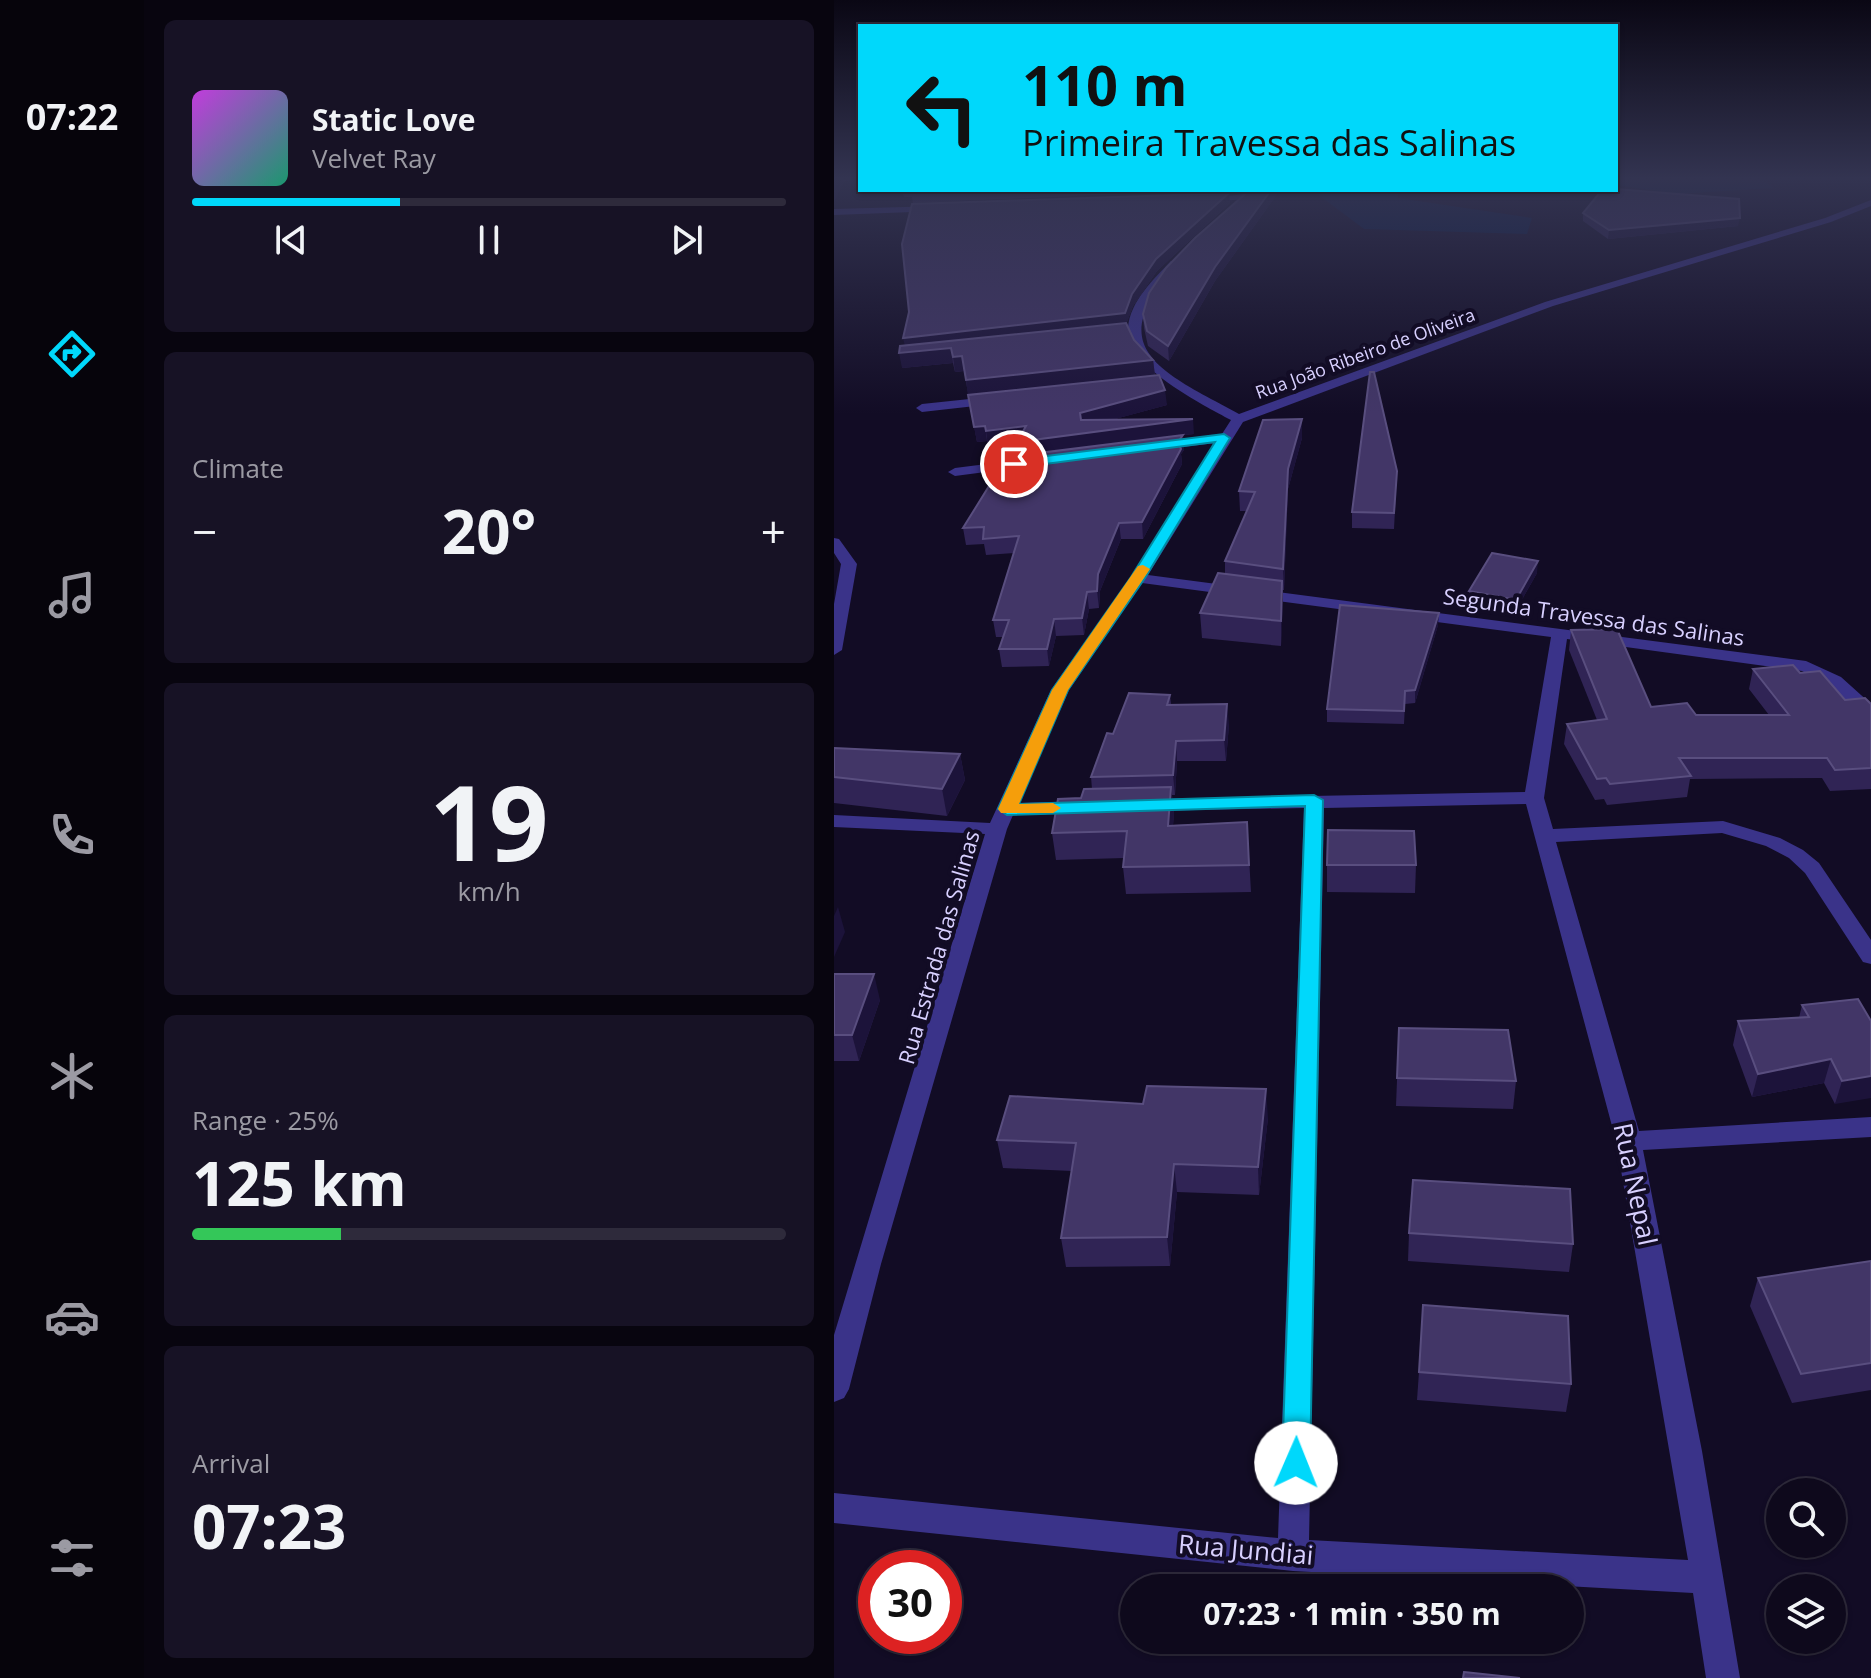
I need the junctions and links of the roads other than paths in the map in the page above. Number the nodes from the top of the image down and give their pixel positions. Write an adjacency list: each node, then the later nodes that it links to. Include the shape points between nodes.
1 (1181, 258): 5 (street, via 1146,293 1125,332 1165,382)
2 (1701, 258): 5 (street, Rua João Ribeiro de Oliveira, via 1549,304)
3 (1016, 398): 4 (street)
4 (922, 408)
5 (1238, 419): 6 (street, Rua Estrada das Salinas)
6 (1224, 438): 7 (street); 11 (street, Rua Estrada das Salinas)
7 (1145, 448)
8 (1034, 462): 9 (street)
9 (955, 472)
10 (834, 542): 13 (street, via 849,564)
11 (1138, 578): 12 (street, Segunda Travessa das Salinas); 19 (street, Rua Estrada das Salinas, via 1060,690)
12 (1560, 632): 14 (street, Segunda Travessa das Salinas, via 1806,666 1835,681); 15 (street)
13 (834, 650)
14 (1871, 713)
15 (1534, 798): 16 (street); 22 (street, Rua Nepal)
16 (1314, 800): 17 (street); 28 (street)
17 (1130, 806)
18 (1099, 807): 19 (street)
19 (1007, 809): 21 (street, Rua Estrada das Salinas)
20 (834, 821): 21 (street)
21 (997, 829): 26 (street, Rua Estrada das Salinas)
22 (1544, 836): 23 (street, via 1723,827 1773,842 1812,868); 25 (street, Rua Nepal)
23 (1871, 957)
24 (1871, 1127): 25 (street)
25 (1629, 1141): 29 (street, Rua Nepal)
26 (834, 1389)
27 (834, 1508): 28 (street, Rua Jundiai)
28 (1293, 1555): 29 (street, Rua Jundiai)
29 (1706, 1577): 30 (street, Rua Nepal)
30 (1723, 1678)

